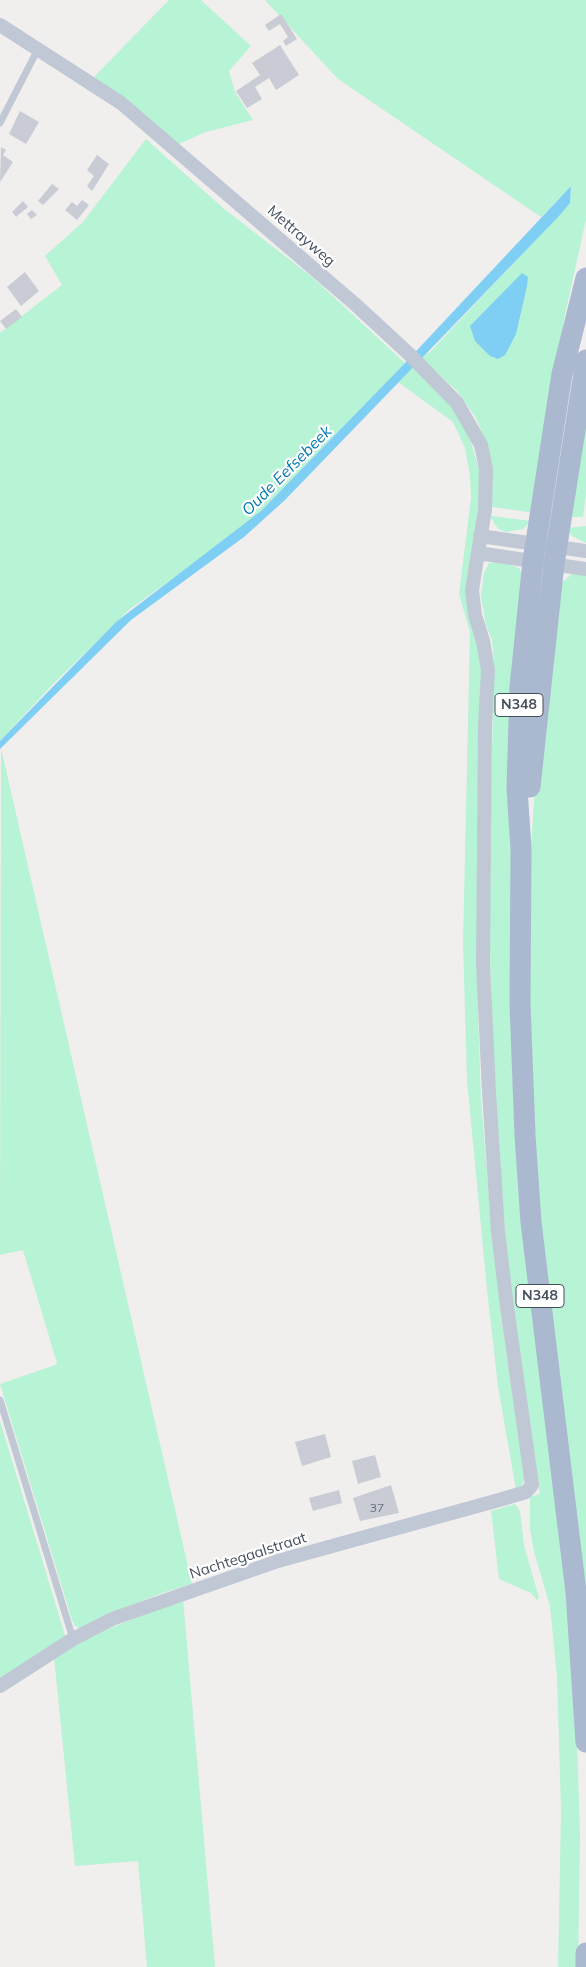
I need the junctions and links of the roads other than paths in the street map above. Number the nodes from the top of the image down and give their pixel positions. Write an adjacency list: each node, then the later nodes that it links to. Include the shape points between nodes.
1 (0, 25): 2 (street, Mettrayweg)
2 (38, 49): 3 (lane); 6 (street, Mettrayweg, via 122,103 356,305 457,404 481,445 486,469 485,510)
3 (0, 123)
4 (586, 278): 9 (main road, N348, via 562,374)
5 (586, 360): 9 (main road, N348)
6 (480, 536): 8 (street, Mettrayweg); 9 (street)
7 (586, 551): 9 (street)
8 (478, 553): 9 (street); 12 (street, Mettrayweg, via 472,590 488,670 483,964 488,1082 502,1269 532,1485)
9 (545, 554): 10 (street); 15 (main road, N348, via 527,818 521,849 520,1004 525,1136 537,1270 576,1592)
10 (586, 569)
11 (0, 1400): 13 (lane)
12 (521, 1493): 13 (street, Nachtegaalstraat, via 278,1561 112,1619)
13 (73, 1639): 14 (street, Nachtegaalstraat)
14 (0, 1686)
15 (586, 1742)
16 (586, 1953): 17 (main road)
17 (586, 1967)

